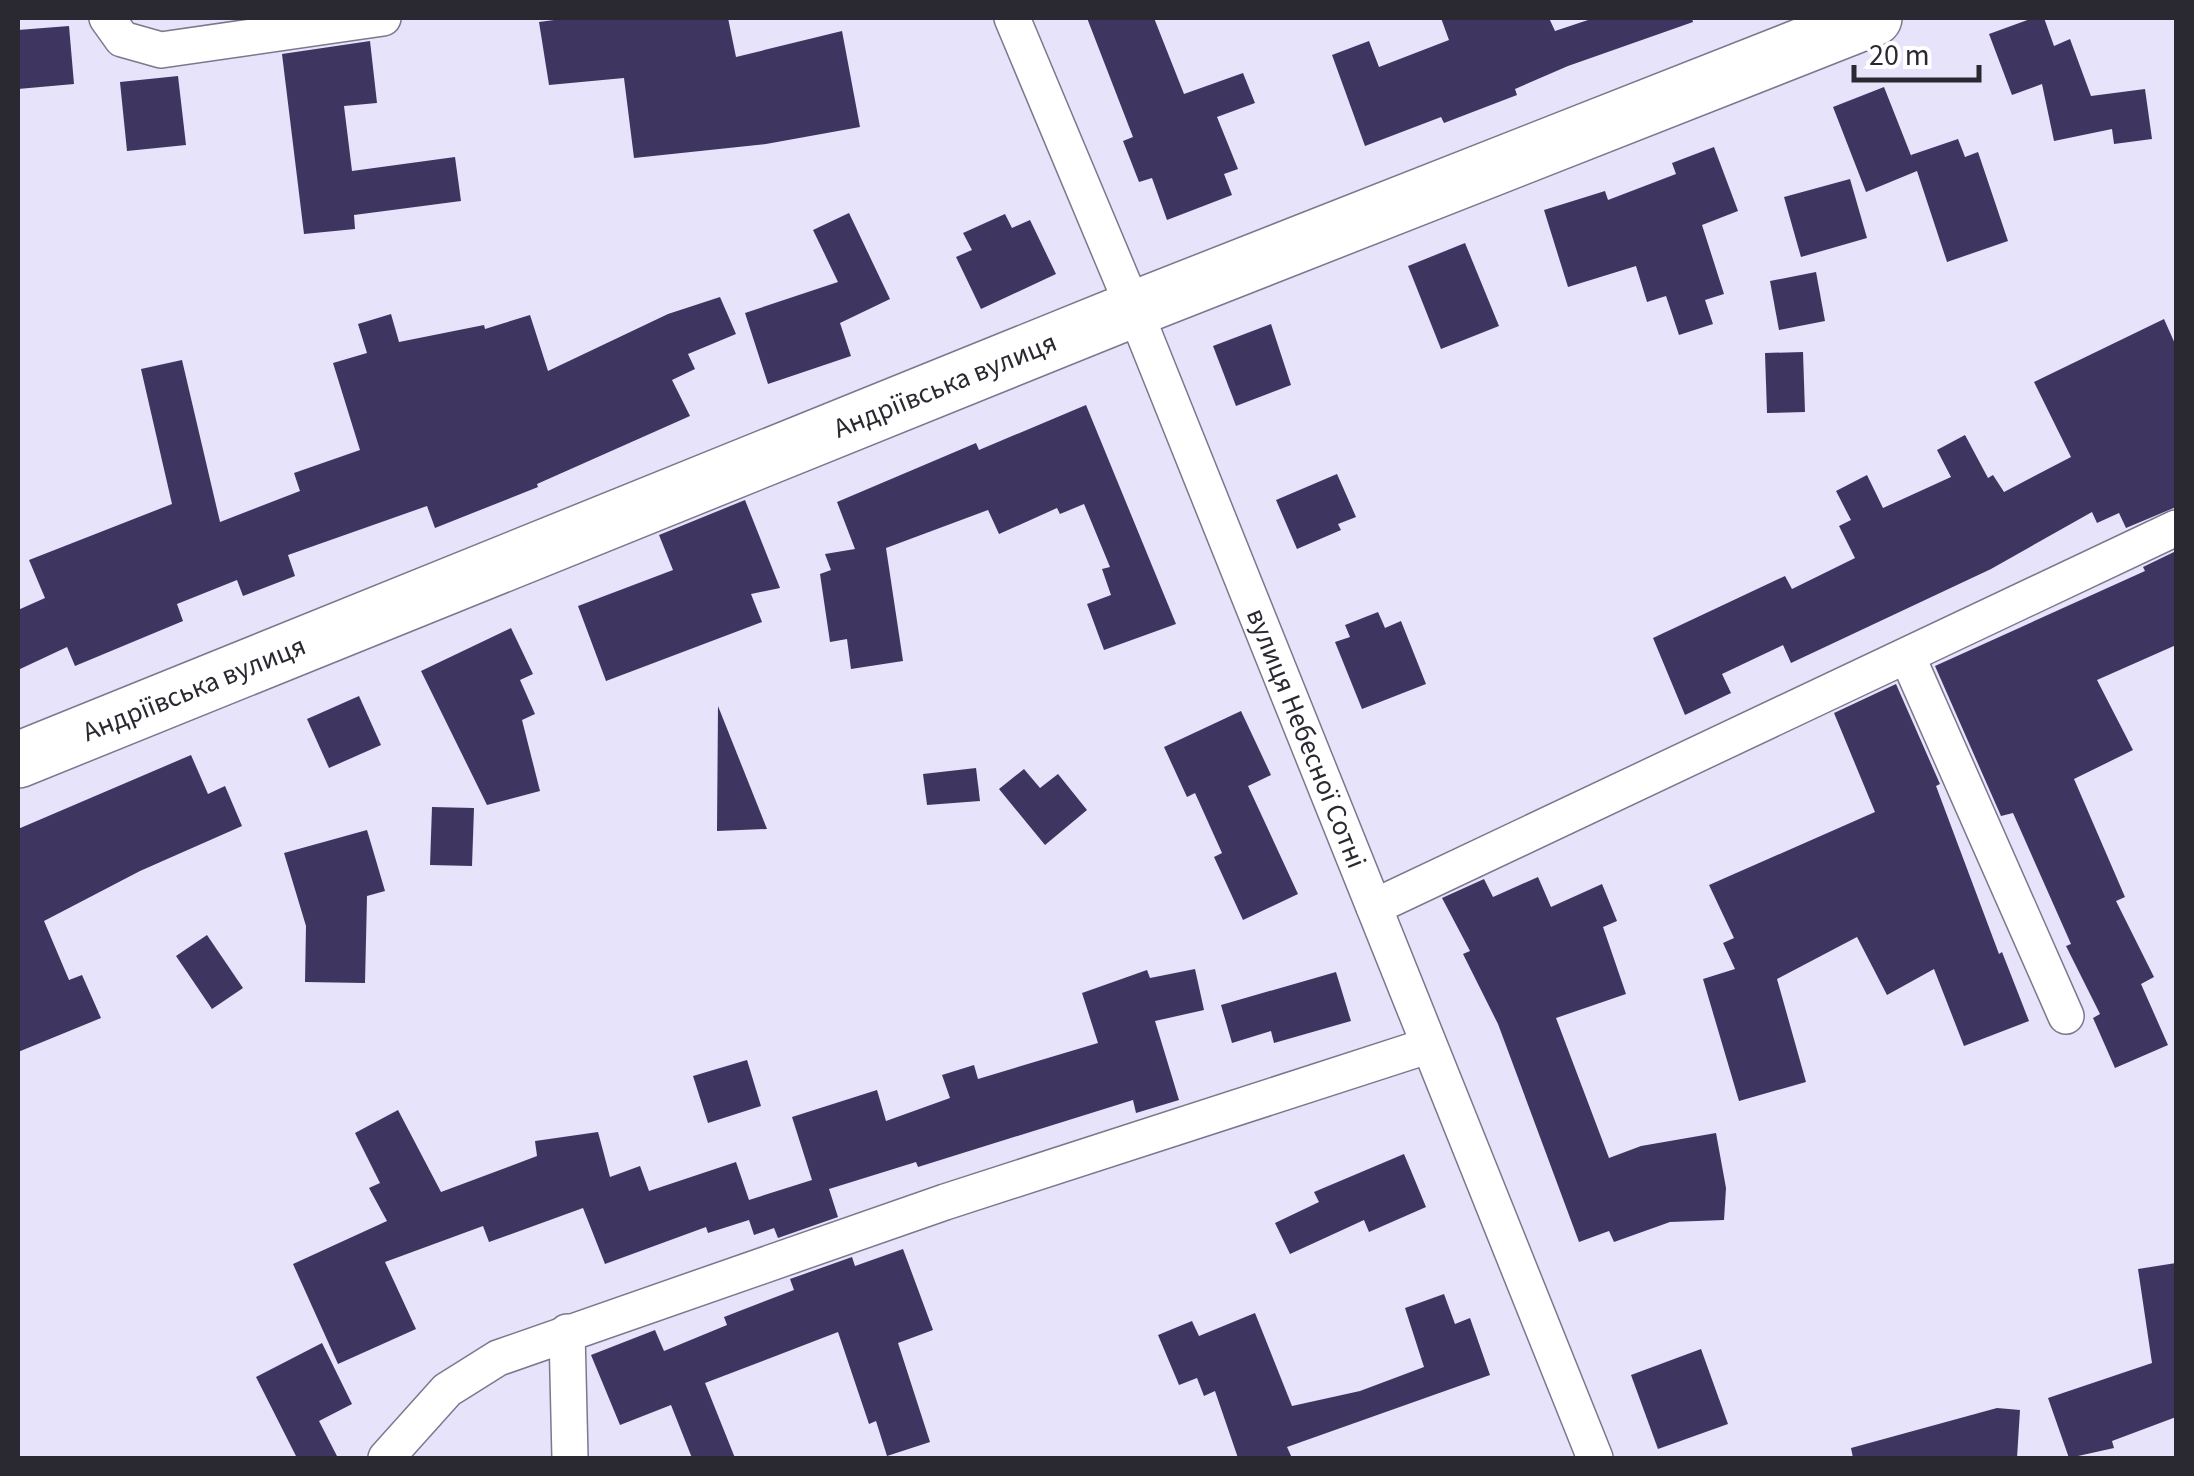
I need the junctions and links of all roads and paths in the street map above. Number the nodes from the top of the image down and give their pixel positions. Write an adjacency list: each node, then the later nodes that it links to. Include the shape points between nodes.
1 (107, 18): 2 (street, via 122,39 162,50)
2 (383, 18)
3 (1012, 18): 5 (street, вулиця Небесної Сотні)
4 (1874, 18): 5 (main road, Андріївська вулиця)
5 (1134, 310): 8 (main road, Андріївська вулиця); 9 (street, вулиця Небесної Сотні)
6 (2176, 528): 7 (street)
7 (1908, 658): 9 (street); 10 (street)
8 (18, 760)
9 (1374, 907): 11 (street, вулиця Небесної Сотні)
10 (2066, 1016)
11 (1427, 1046): 12 (street); 15 (street, вулиця Небесної Сотні)
12 (567, 1332): 13 (street, via 498,1358 447,1390); 14 (street)
13 (386, 1458)
14 (570, 1458)
15 (1595, 1458)

